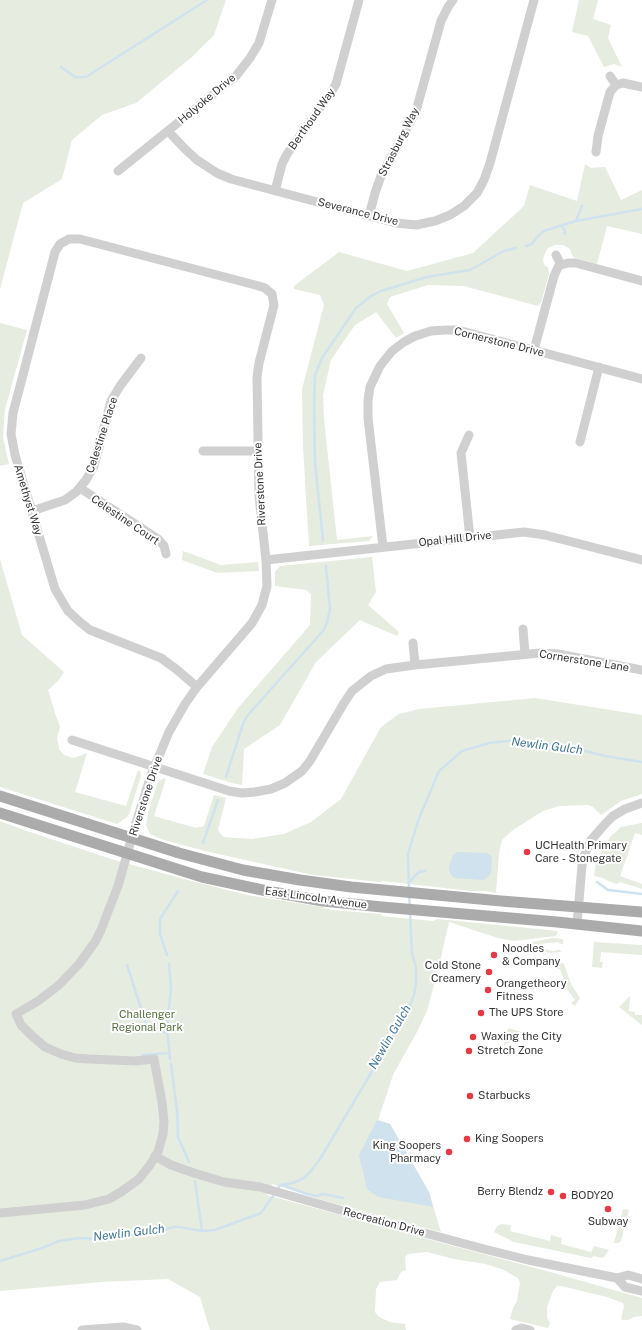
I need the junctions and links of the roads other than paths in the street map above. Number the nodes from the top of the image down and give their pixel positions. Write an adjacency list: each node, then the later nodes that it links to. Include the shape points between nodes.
1 (272, 0): 8 (street, Holyoke Drive, via 261,38 246,64 231,80)
2 (359, 0): 11 (street, Berthoud Way, via 336,84 287,154)
3 (453, 0): 12 (street, Strasburg Way, via 441,21 416,111 374,193)
4 (534, 0): 12 (street, Severance Drive, via 490,163 477,193 454,212 429,223 402,224)
5 (610, 76): 6 (street)
6 (616, 85): 7 (street, via 626,83); 9 (street, via 608,97)
7 (642, 87)
8 (168, 131): 10 (street, Holyoke Drive); 11 (street, Severance Drive, via 192,156 209,169 231,179)
9 (596, 152)
10 (118, 171)
11 (275, 191): 12 (street, Severance Drive)
12 (369, 216)
13 (64, 240): 23 (street, Riverstone Drive, via 80,239 259,286 272,294 274,305 258,370); 26 (street, Amethyst Way, via 55,252 12,420 13,448)
14 (556, 255): 15 (street)
15 (561, 265): 16 (street, via 576,263); 17 (street, via 554,276)
16 (642, 281)
17 (534, 350): 19 (street, Cornerstone Drive); 28 (street, Cornerstone Drive, via 465,332 445,330 431,331 408,339 384,360 370,387 368,408)
18 (141, 358): 25 (street, Celestine Place, via 111,401 94,466)
19 (599, 367): 20 (street, Cornerstone Drive); 22 (street)
20 (642, 379)
21 (469, 435): 27 (street, via 461,453)
22 (580, 442)
23 (258, 451): 24 (street); 30 (street, Riverstone Drive, via 259,496)
24 (203, 452)
25 (80, 488): 26 (street, Celestine Place, via 65,500); 29 (street, Celestine Court, via 158,539)
26 (32, 510): 37 (street, Amethyst Way, via 55,589 68,611 90,630 161,658)
27 (470, 538): 28 (street, Opal Hill Drive); 31 (street, Opal Hill Drive, via 531,532)
28 (383, 547): 30 (street, Opal Hill Drive)
29 (166, 554)
30 (266, 560): 37 (street, Riverstone Drive, via 267,586 259,612)
31 (642, 560)
32 (523, 629): 34 (street, Cornerstone Lane)
33 (413, 642): 35 (street)
34 (525, 654): 35 (street, Cornerstone Lane); 36 (street, Cornerstone Lane, via 558,654)
35 (415, 664): 39 (street, Cornerstone Lane, via 381,671 356,687 306,767 297,776 278,786 255,792 235,792)
36 (642, 670)
37 (197, 687): 39 (street, Riverstone Drive, via 169,732)
38 (72, 740): 39 (street, Cornerstone Lane)
39 (154, 766): 43 (street, Riverstone Drive)
40 (0, 796): 43 (main road, East Lincoln Avenue)
41 (642, 803): 45 (street, via 613,816 592,840 582,864)
42 (0, 813): 44 (main road, East Lincoln Avenue)
43 (132, 839): 44 (street, Riverstone Drive); 45 (main road, East Lincoln Avenue, via 243,870 300,880)
44 (127, 854): 47 (main road, East Lincoln Avenue, via 229,884 323,901); 49 (street, via 101,930 87,954 54,990 16,1014 21,1025 45,1047 65,1056 129,1061 154,1059 164,1122 162,1140)
45 (579, 907): 46 (main road, East Lincoln Avenue); 47 (street)
46 (642, 912)
47 (577, 925): 48 (main road, East Lincoln Avenue)
48 (642, 931)
49 (156, 1156): 50 (street, via 139,1179 108,1199 85,1205); 51 (street, Recreation Drive, via 177,1167 224,1182 260,1187 513,1256)
50 (0, 1213)
51 (617, 1278): 52 (street, Recreation Drive, via 628,1275); 53 (street, Recreation Drive, via 625,1286)
52 (642, 1279)
53 (642, 1291)
54 (82, 1330): 55 (street, via 123,1327)
55 (137, 1330)
56 (516, 1330): 57 (street)
57 (530, 1330)

